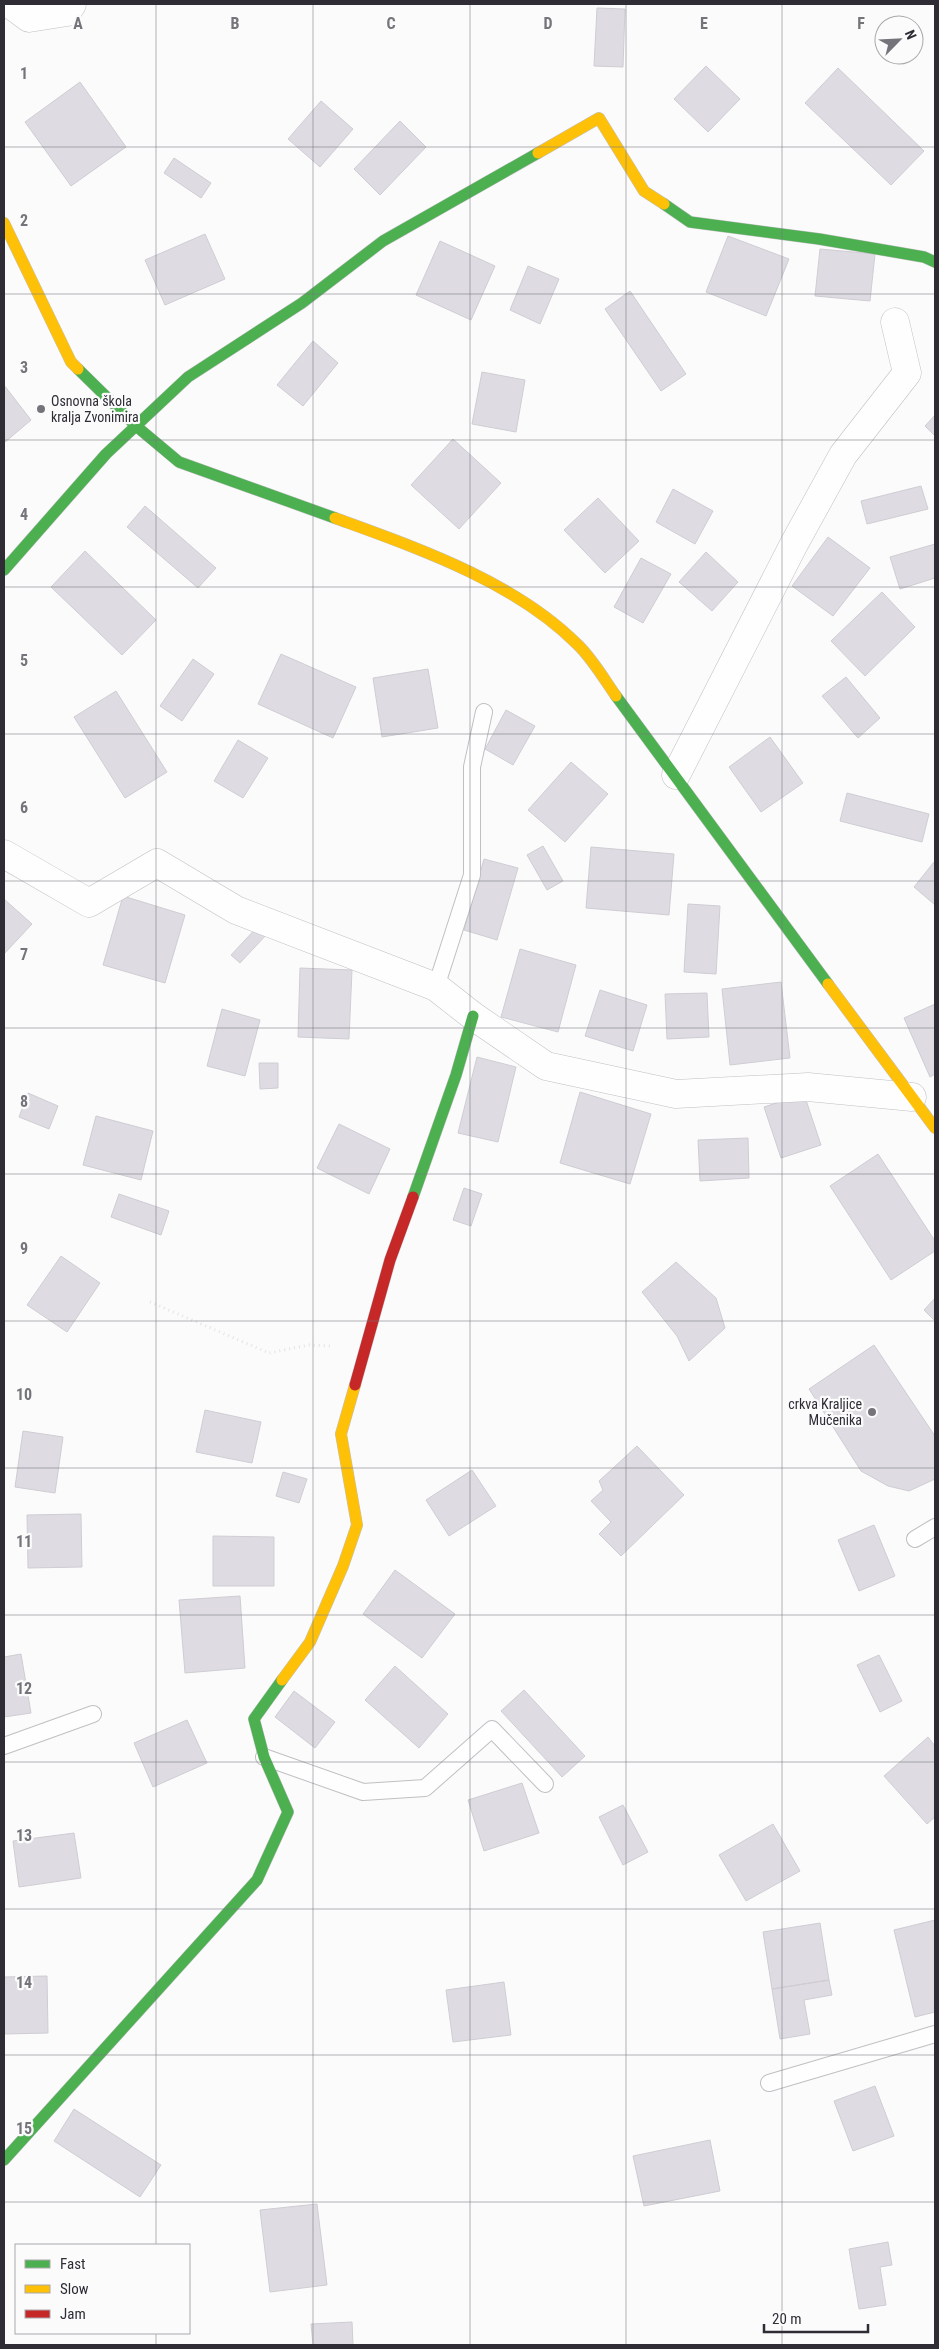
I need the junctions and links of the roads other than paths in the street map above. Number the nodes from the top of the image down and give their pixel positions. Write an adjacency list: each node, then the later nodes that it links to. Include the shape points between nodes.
1 (10, 4): 2 (street, via 29,18 67,12)
2 (72, 4)
3 (4, 223): 6 (street, via 71,362)
4 (935, 262): 6 (street, via 924,257 819,239 690,222 644,191 599,118 383,241 302,303 188,377)
5 (895, 322): 9 (street, via 907,373 844,455 794,544)
6 (136, 426): 7 (street, via 106,454); 9 (street, via 179,462 425,551 524,600 578,644)
7 (4, 570)
8 (484, 712): 11 (lane, via 472,767 472,875)
9 (676, 775): 13 (street)
10 (4, 854): 11 (street, via 88,903 157,863 236,910)
11 (436, 987): 12 (street)
12 (473, 1016): 13 (street, via 546,1066 676,1094 808,1087); 18 (street, via 456,1074 390,1260 341,1434 357,1524 343,1566 310,1642 254,1719)
13 (926, 1109)
14 (935, 1526): 15 (lane)
15 (915, 1539)
16 (93, 1714): 17 (lane)
17 (4, 1746)
18 (264, 1757): 19 (lane, via 363,1792 425,1788 492,1729); 22 (street, via 288,1812 257,1880)
19 (545, 1784)
20 (935, 2034): 21 (lane)
21 (769, 2083)
22 (4, 2160)

